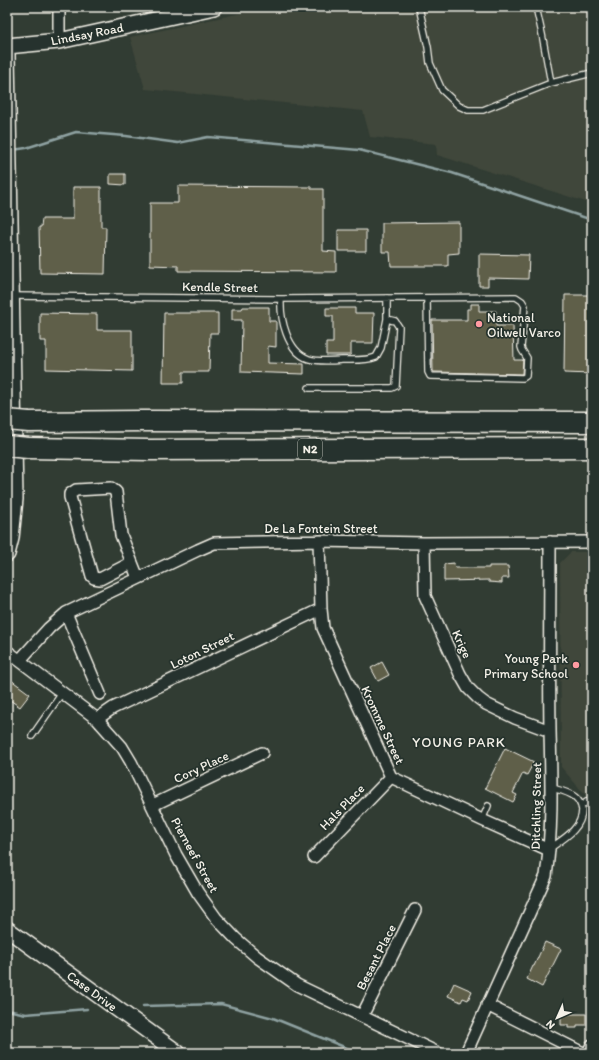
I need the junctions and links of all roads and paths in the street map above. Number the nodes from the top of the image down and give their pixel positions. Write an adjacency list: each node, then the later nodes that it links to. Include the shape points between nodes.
1 (59, 7): 5 (street)
2 (214, 7): 5 (street, Lindsay Road)
3 (419, 7): 9 (lane, via 430,63 442,90 459,106 468,110 482,110)
4 (536, 7): 9 (lane)
5 (59, 41): 6 (street, Lindsay Road)
6 (7, 46)
7 (7, 54): 10 (street)
8 (592, 73): 9 (lane)
9 (551, 83)
10 (12, 296): 13 (lane, Kendle Street); 26 (street, via 15,499)
11 (387, 298): 12 (lane, Kendle Street); 13 (lane, Kendle Street); 14 (lane)
12 (427, 298): 12 (lane, Kendle Street, via 521,299 525,306 521,347 527,358 526,376 430,376)
13 (280, 299): 14 (lane, via 280,313 287,334 296,351 309,359 364,360 376,357 381,348)
14 (387, 319): 15 (lane, via 395,321 399,327 396,387)
15 (310, 388)
16 (7, 412): 17 (highway)
17 (28, 418): 18 (highway, N2, bridge); 19 (highway, N2, via 142,421)
18 (7, 420)
19 (592, 422)
20 (7, 446): 21 (highway, N2, bridge, via 148,450)
21 (592, 448)
22 (319, 541): 25 (street, De La Fontein Street); 28 (street, De La Fontein Street, via 214,543); 29 (street, Kromme Street)
23 (550, 542): 24 (street, De La Fontein Street); 25 (street, De La Fontein Street); 36 (street, Ditchling Street)
24 (592, 542)
25 (424, 543): 36 (street, Krige, via 425,596 468,688 486,704)
26 (7, 554)
27 (131, 563): 27 (street, via 121,535 114,489 76,490 70,494 92,576 100,579); 28 (street)
28 (138, 578): 30 (street, De La Fontein Street)
29 (321, 609): 35 (street, Loton Street, via 113,708); 39 (street, Kromme Street, via 321,623 325,633)
30 (66, 613): 32 (street, De La Fontein Street); 34 (street)
31 (7, 651): 32 (street, Pierneef Street)
32 (20, 660): 33 (street, Pierneef Street)
33 (62, 693): 35 (street, Pierneef Street); 37 (lane)
34 (100, 694)
35 (97, 719): 42 (street, Pierneef Street, via 126,753)
36 (550, 731): 40 (street, Ditchling Street)
37 (32, 736)
38 (262, 753): 42 (street, Cory Place)
39 (391, 777): 45 (street, Kromme Street); 47 (street, Hals Place)
40 (552, 788): 44 (lane, via 573,795); 46 (street, Ditchling Street)
41 (592, 798): 44 (lane)
42 (153, 805): 51 (street, Pierneef Street, via 176,855 198,893 216,918 236,939 275,971 297,985)
43 (488, 806): 45 (lane)
44 (581, 806): 46 (lane, via 581,817 574,830)
45 (482, 820): 46 (street, Kromme Street)
46 (549, 850): 50 (street, Ditchling Street, via 546,876)
47 (314, 857)
48 (415, 910): 51 (street, Besant Place)
49 (7, 929): 53 (street, Case Drive)
50 (487, 1005): 55 (street, Ditchling Street); 56 (street)
51 (362, 1016): 54 (street, Pierneef Street)
52 (592, 1045): 57 (street)
53 (178, 1053)
54 (438, 1053)
55 (466, 1053)
56 (583, 1053)
57 (588, 1053)

